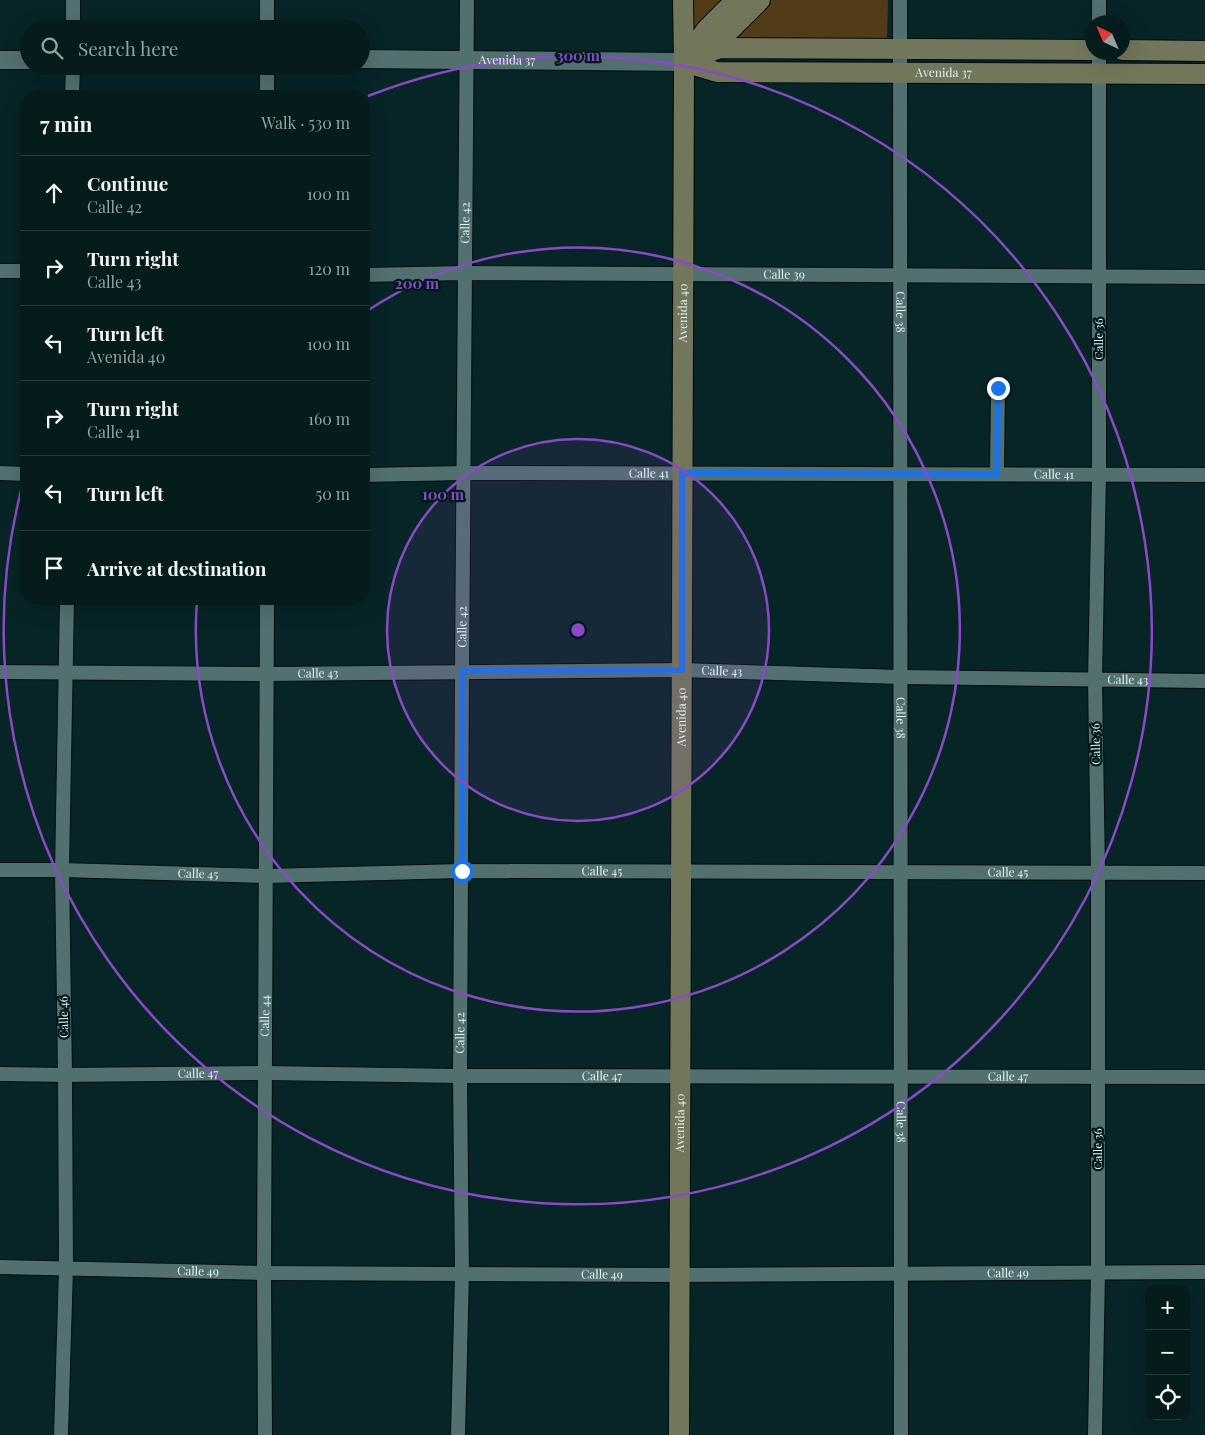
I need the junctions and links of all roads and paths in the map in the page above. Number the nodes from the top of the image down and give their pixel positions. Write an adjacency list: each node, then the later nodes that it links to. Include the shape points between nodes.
1 (73, 0): 10 (street)
2 (267, 0): 11 (street)
3 (467, 0): 17 (street, Calle 42)
4 (683, 0): 21 (main road, Avenida 40)
5 (736, 0): 21 (main road, via 706,30)
6 (760, 0): 21 (main road, via 718,42)
7 (900, 0): 12 (street, Calle 38)
8 (1099, 0): 9 (street)
9 (1099, 15)
10 (73, 20)
11 (267, 20)
12 (899, 49): 13 (main road, Avenida 37); 21 (main road, Avenida 37, via 720,48); 22 (street, Calle 38)
13 (1085, 50)
14 (1130, 50): 15 (main road)
15 (1205, 51)
16 (370, 59): 17 (street, Avenida 37)
17 (467, 59): 21 (street, Avenida 37); 31 (street, Calle 42)
18 (0, 60): 19 (street)
19 (20, 60)
20 (1099, 60): 23 (street, Calle 36)
21 (684, 62): 22 (main road, Avenida 37, via 717,72); 32 (main road, Avenida 40)
22 (899, 73): 23 (main road, Avenida 37); 34 (street, Calle 38)
23 (1099, 74): 24 (main road, Avenida 37); 35 (street, Calle 36)
24 (1205, 74)
25 (73, 75): 27 (street)
26 (267, 75): 28 (street)
27 (72, 90)
28 (267, 90)
29 (0, 271): 30 (street)
30 (20, 271)
31 (465, 273): 32 (street, Calle 39); 33 (street, Calle 39); 39 (street, Calle 42)
32 (683, 274): 34 (street, Calle 39); 40 (main road, Avenida 40)
33 (370, 275)
34 (899, 275): 35 (street, Calle 39); 42 (street, Calle 38)
35 (1099, 276): 36 (street, Calle 39); 45 (street, Calle 36)
36 (1205, 277)
37 (998, 388): 43 (street)
38 (0, 473): 41 (street)
39 (464, 473): 40 (street, Calle 41); 44 (street, Calle 41); 50 (street, Calle 42)
40 (682, 473): 42 (street, Calle 41); 49 (main road, Avenida 40)
41 (20, 474)
42 (900, 474): 43 (street, Calle 41); 54 (street, Calle 38)
43 (997, 474): 45 (street, Calle 41)
44 (370, 475)
45 (1099, 475): 46 (street, Calle 41); 55 (street, Calle 36)
46 (1205, 475)
47 (67, 605): 52 (street, Calle 46)
48 (267, 605): 53 (street, Calle 44)
49 (682, 670): 50 (street, Calle 43); 54 (street, Calle 43); 60 (main road, Avenida 40)
50 (462, 671): 53 (street, Calle 43); 59 (street, Calle 42)
51 (0, 672): 52 (street, Calle 43)
52 (65, 674): 53 (street, Calle 43); 58 (street, Calle 46)
53 (266, 674): 64 (street, Calle 44)
54 (900, 677): 55 (street, Calle 43); 61 (street, Calle 38)
55 (1095, 680): 56 (street, Calle 43); 62 (street, Calle 36)
56 (1205, 681)
57 (0, 870): 58 (street, Calle 45)
58 (62, 870): 64 (street, Calle 45); 67 (street, Calle 46)
59 (462, 871): 60 (street, Calle 45); 64 (street, Calle 45); 68 (street, Calle 42)
60 (681, 872): 61 (street, Calle 45); 69 (main road, Avenida 40)
61 (900, 872): 62 (street, Calle 45); 70 (street, Calle 38)
62 (1098, 873): 63 (street, Calle 45); 71 (street, Calle 36)
63 (1205, 873)
64 (266, 876): 65 (street, Calle 44)
65 (265, 1073): 67 (street, Calle 47); 68 (street, Calle 47); 77 (street, Calle 44)
66 (0, 1074): 67 (street, Calle 47)
67 (66, 1075): 74 (street, Calle 46)
68 (460, 1076): 69 (street, Calle 47); 78 (street, Calle 42)
69 (680, 1077): 70 (street, Calle 47); 80 (main road, Avenida 40)
70 (900, 1077): 71 (street, Calle 47); 79 (street, Calle 38)
71 (1098, 1077): 72 (street, Calle 47); 75 (street, Calle 36)
72 (1205, 1077)
73 (0, 1267): 74 (street, Calle 49)
74 (66, 1268): 77 (street, Calle 49); 81 (street, Calle 46)
75 (1098, 1271): 76 (street, Calle 49); 79 (street, Calle 49); 86 (street, Calle 36)
76 (1205, 1272)
77 (264, 1273): 78 (street, Calle 49); 82 (street, Calle 44)
78 (462, 1274): 80 (street, Calle 49); 83 (street, Calle 42)
79 (901, 1274): 80 (street, Calle 49); 85 (street, Calle 38)
80 (680, 1275): 84 (main road, Avenida 40)
81 (61, 1435)
82 (265, 1435)
83 (458, 1435)
84 (679, 1435)
85 (901, 1435)
86 (1095, 1435)

